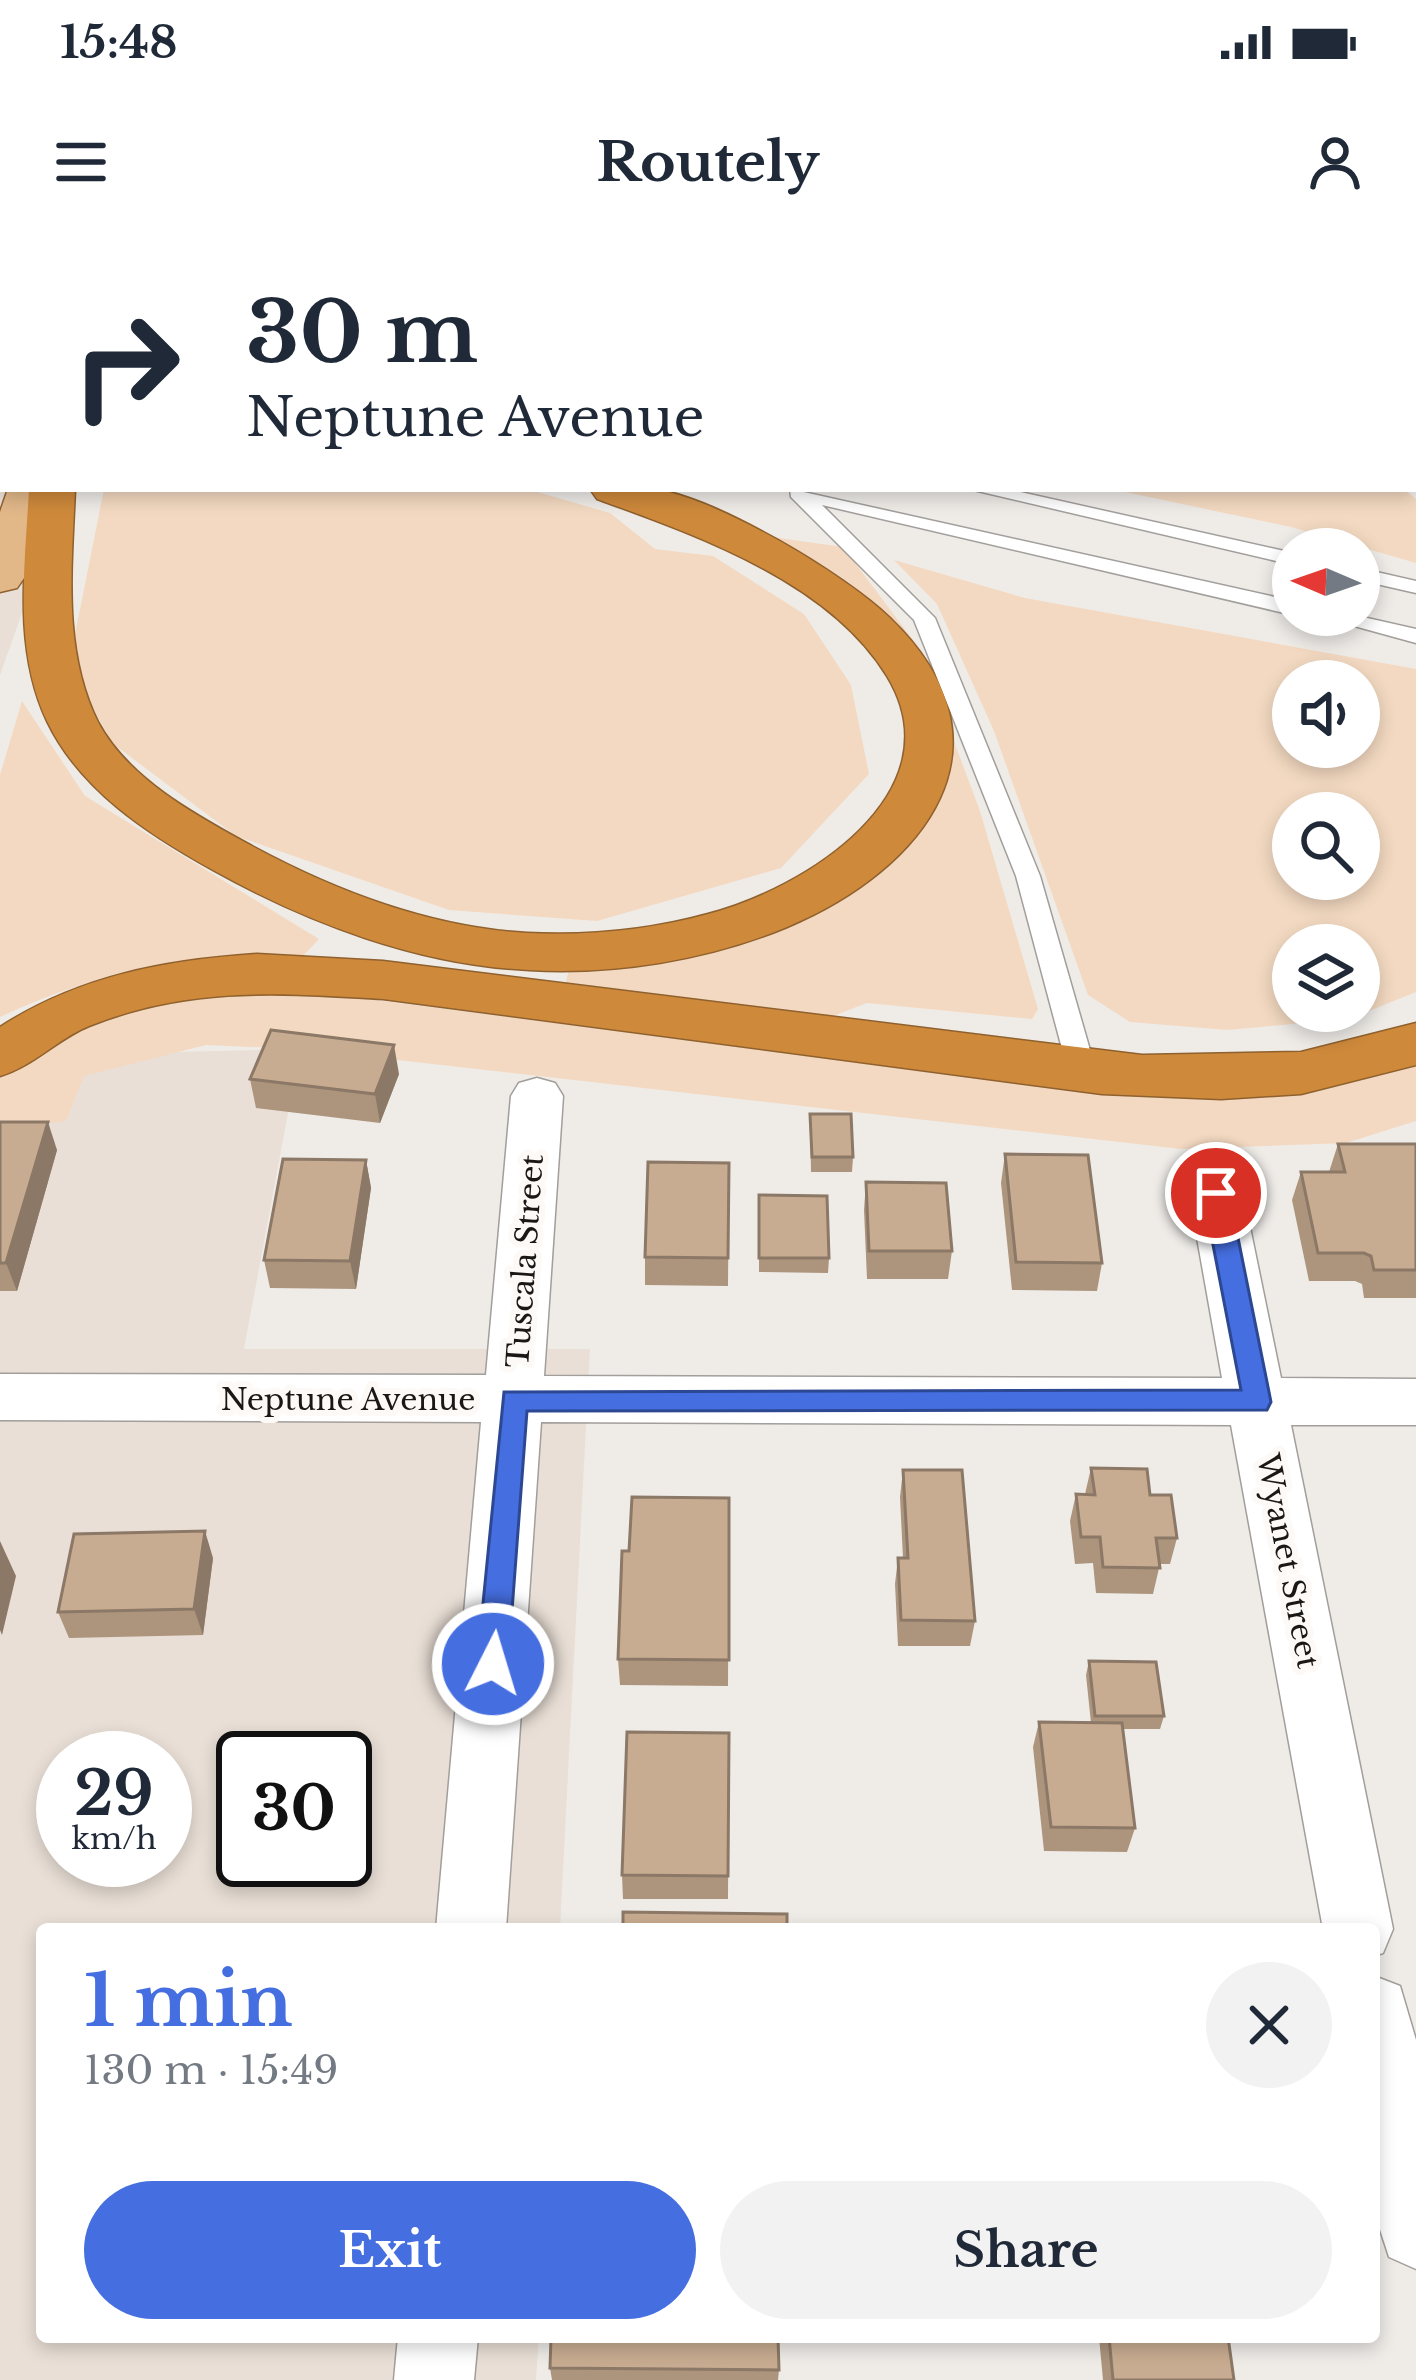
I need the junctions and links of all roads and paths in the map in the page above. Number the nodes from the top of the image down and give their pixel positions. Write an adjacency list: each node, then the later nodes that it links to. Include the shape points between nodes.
1 (30, 492): 8 (main road)
2 (52, 492): 3 (highway, via 47,642 73,723 122,784 269,880 467,942 568,952 670,943 760,917 837,881 893,832 920,787 933,738 915,681 882,635 747,546)
3 (620, 492)
4 (789, 492): 16 (lane, via 924,618 1028,876)
5 (792, 492): 11 (lane)
6 (992, 492): 7 (lane)
7 (1272, 554)
8 (0, 578)
9 (1380, 578): 10 (lane)
10 (1416, 586)
11 (1272, 603)
12 (1380, 628): 13 (lane)
13 (1416, 636)
14 (1416, 1043): 16 (highway, via 1304,1074 1204,1080)
15 (0, 1055): 16 (highway, via 63,1014 166,980 257,973 383,980)
16 (1082, 1071)
17 (538, 1096): 20 (street, Tuscala Street)
18 (1216, 1193): 21 (street, Wyanet Street)
19 (0, 1397): 20 (street, Neptune Avenue)
20 (514, 1400): 21 (street, Neptune Avenue); 23 (street, Tuscala Street)
21 (1257, 1402): 22 (street, Neptune Avenue); 24 (street, Wyanet Street)
22 (1416, 1402)
23 (471, 1923)
24 (1357, 1923)
25 (1380, 2043): 26 (street)
26 (1416, 2230)
27 (437, 2343): 28 (street)
28 (434, 2380)

